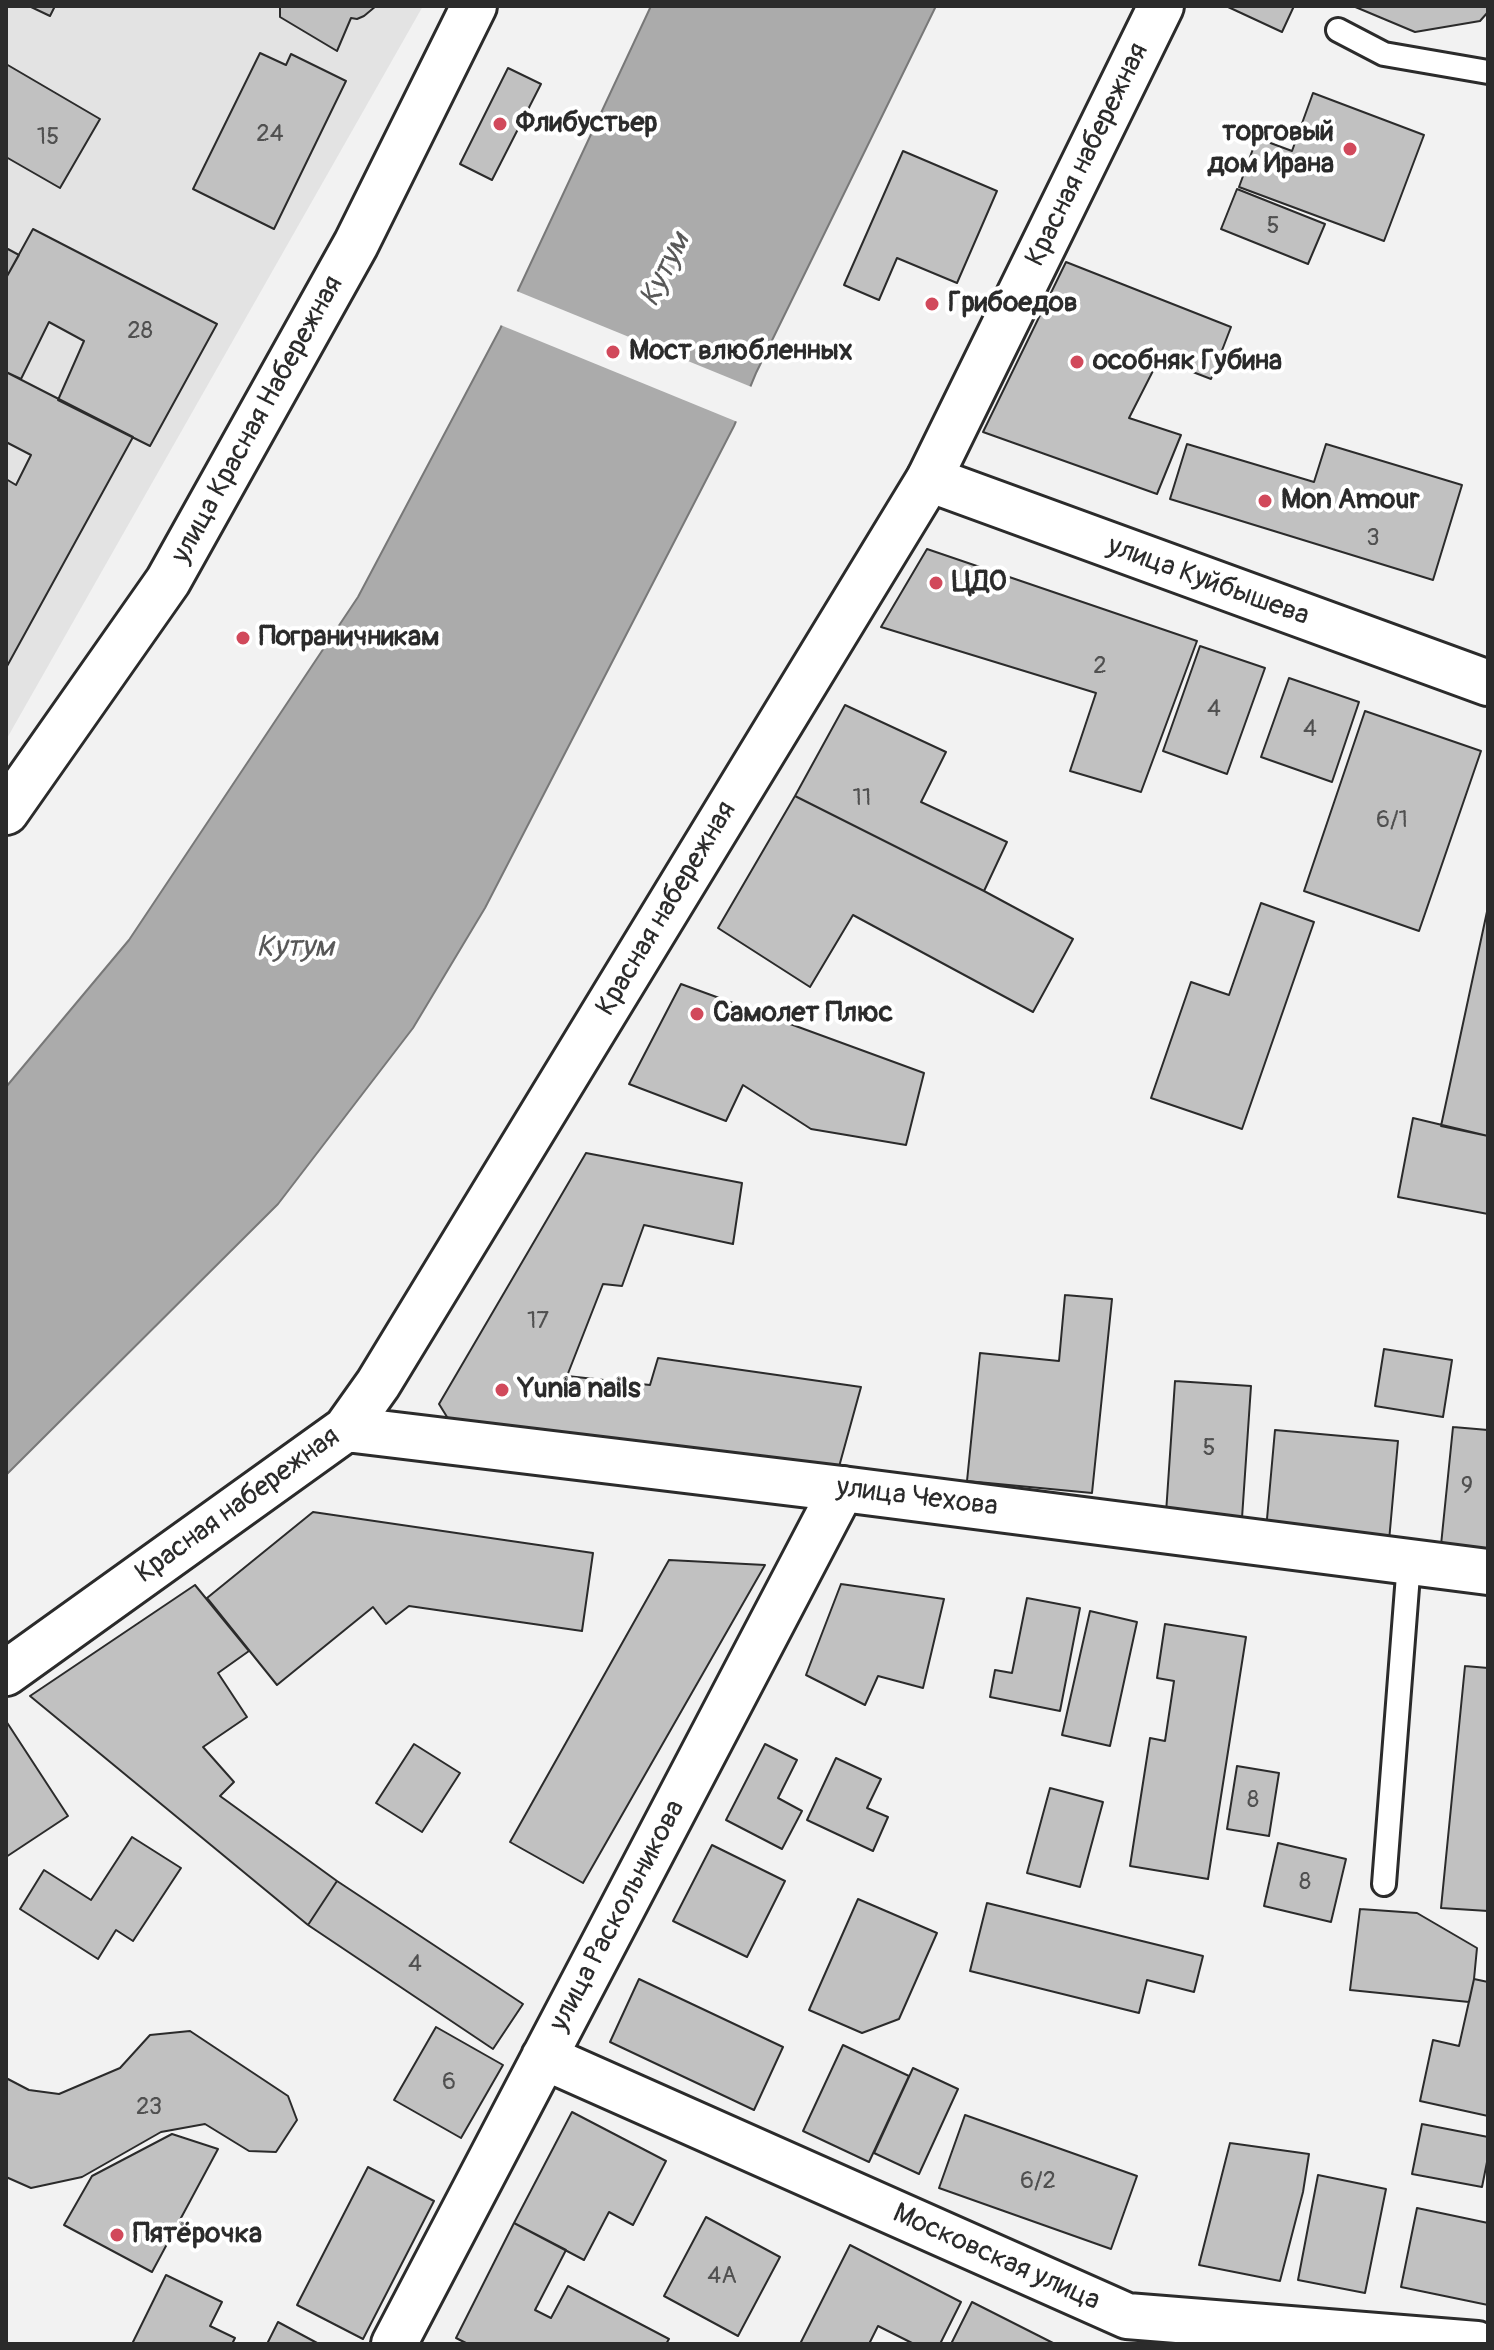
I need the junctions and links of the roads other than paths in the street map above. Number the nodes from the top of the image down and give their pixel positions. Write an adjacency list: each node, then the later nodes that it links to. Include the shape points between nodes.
1 (474, 6): 7 (street, улица Красная Набережная, via 356,244 168,581)
2 (1161, 6): 5 (street, Красная набережная)
3 (1338, 30): 4 (lane, via 1384,54)
4 (1488, 72)
5 (929, 479): 6 (street, улица Куйбышева); 8 (street, Красная набережная)
6 (1488, 683)
7 (6, 812)
8 (346, 1429): 9 (street, улица Чехова); 12 (street, Красная набережная)
9 (842, 1489): 10 (street, улица Чехова); 14 (street, улица Раскольникова)
10 (1409, 1562): 11 (street, улица Чехова); 13 (lane)
11 (1488, 1572)
12 (6, 1673)
13 (1384, 1884)
14 (544, 2057): 15 (street, Московская улица); 16 (street, улица Раскольникова)
15 (1120, 2330): 17 (street, Московская улица)
16 (394, 2344)
17 (1477, 2344)

